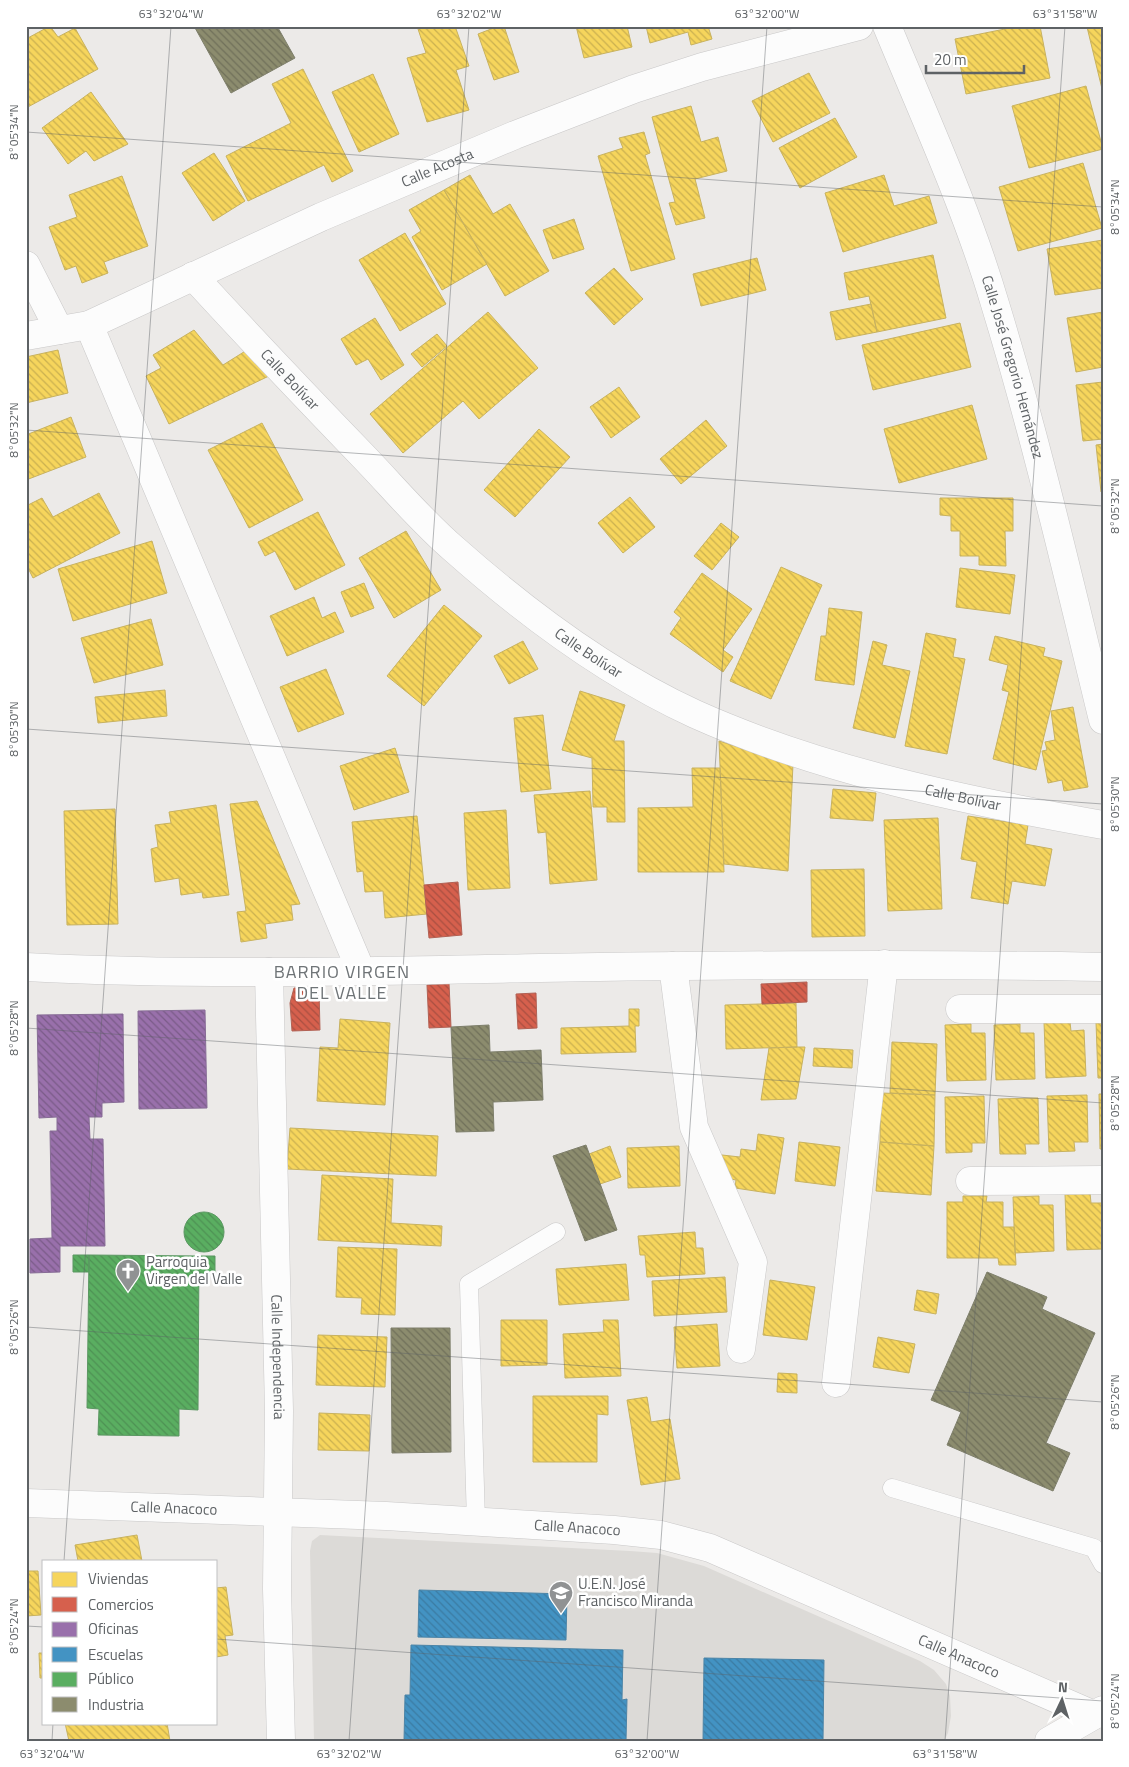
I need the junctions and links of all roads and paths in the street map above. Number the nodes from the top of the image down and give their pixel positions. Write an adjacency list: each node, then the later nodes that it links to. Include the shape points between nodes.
1 (859, 26): 4 (street, Calle Acosta, via 702,67 634,89 321,217)
2 (887, 26): 8 (street, Calle José Gregorio Hernández, via 954,189 995,303 1061,545)
3 (26, 266): 6 (street)
4 (193, 276): 5 (street, Calle Acosta); 9 (street, Calle Bolívar, via 454,549 578,646 631,679 694,713 763,741 843,766 1016,809)
5 (89, 325): 6 (street, Calle Acosta); 14 (street)
6 (59, 330): 7 (street, Calle Acosta)
7 (26, 336)
8 (1103, 720)
9 (1103, 825)
10 (884, 964): 11 (street); 13 (street); 22 (street)
11 (673, 966): 14 (street); 21 (street, via 694,1127 753,1262)
12 (26, 967): 15 (street)
13 (1103, 967)
14 (361, 971): 15 (street)
15 (268, 972): 25 (street, Calle Independencia, via 279,1401)
16 (960, 1009): 17 (street)
17 (1103, 1009)
18 (1103, 1180): 19 (street)
19 (970, 1181)
20 (556, 1232): 26 (lane, via 469,1284)
21 (741, 1349)
22 (836, 1383)
23 (892, 1488): 27 (lane, via 1094,1548)
24 (26, 1503): 25 (street, Calle Anacoco)
25 (277, 1513): 26 (street, Calle Anacoco); 29 (street, Calle Independencia)
26 (476, 1522): 28 (street, Calle Anacoco, via 661,1535 710,1548)
27 (1103, 1564)
28 (1098, 1713): 30 (street)
29 (281, 1741)
30 (1049, 1741)

